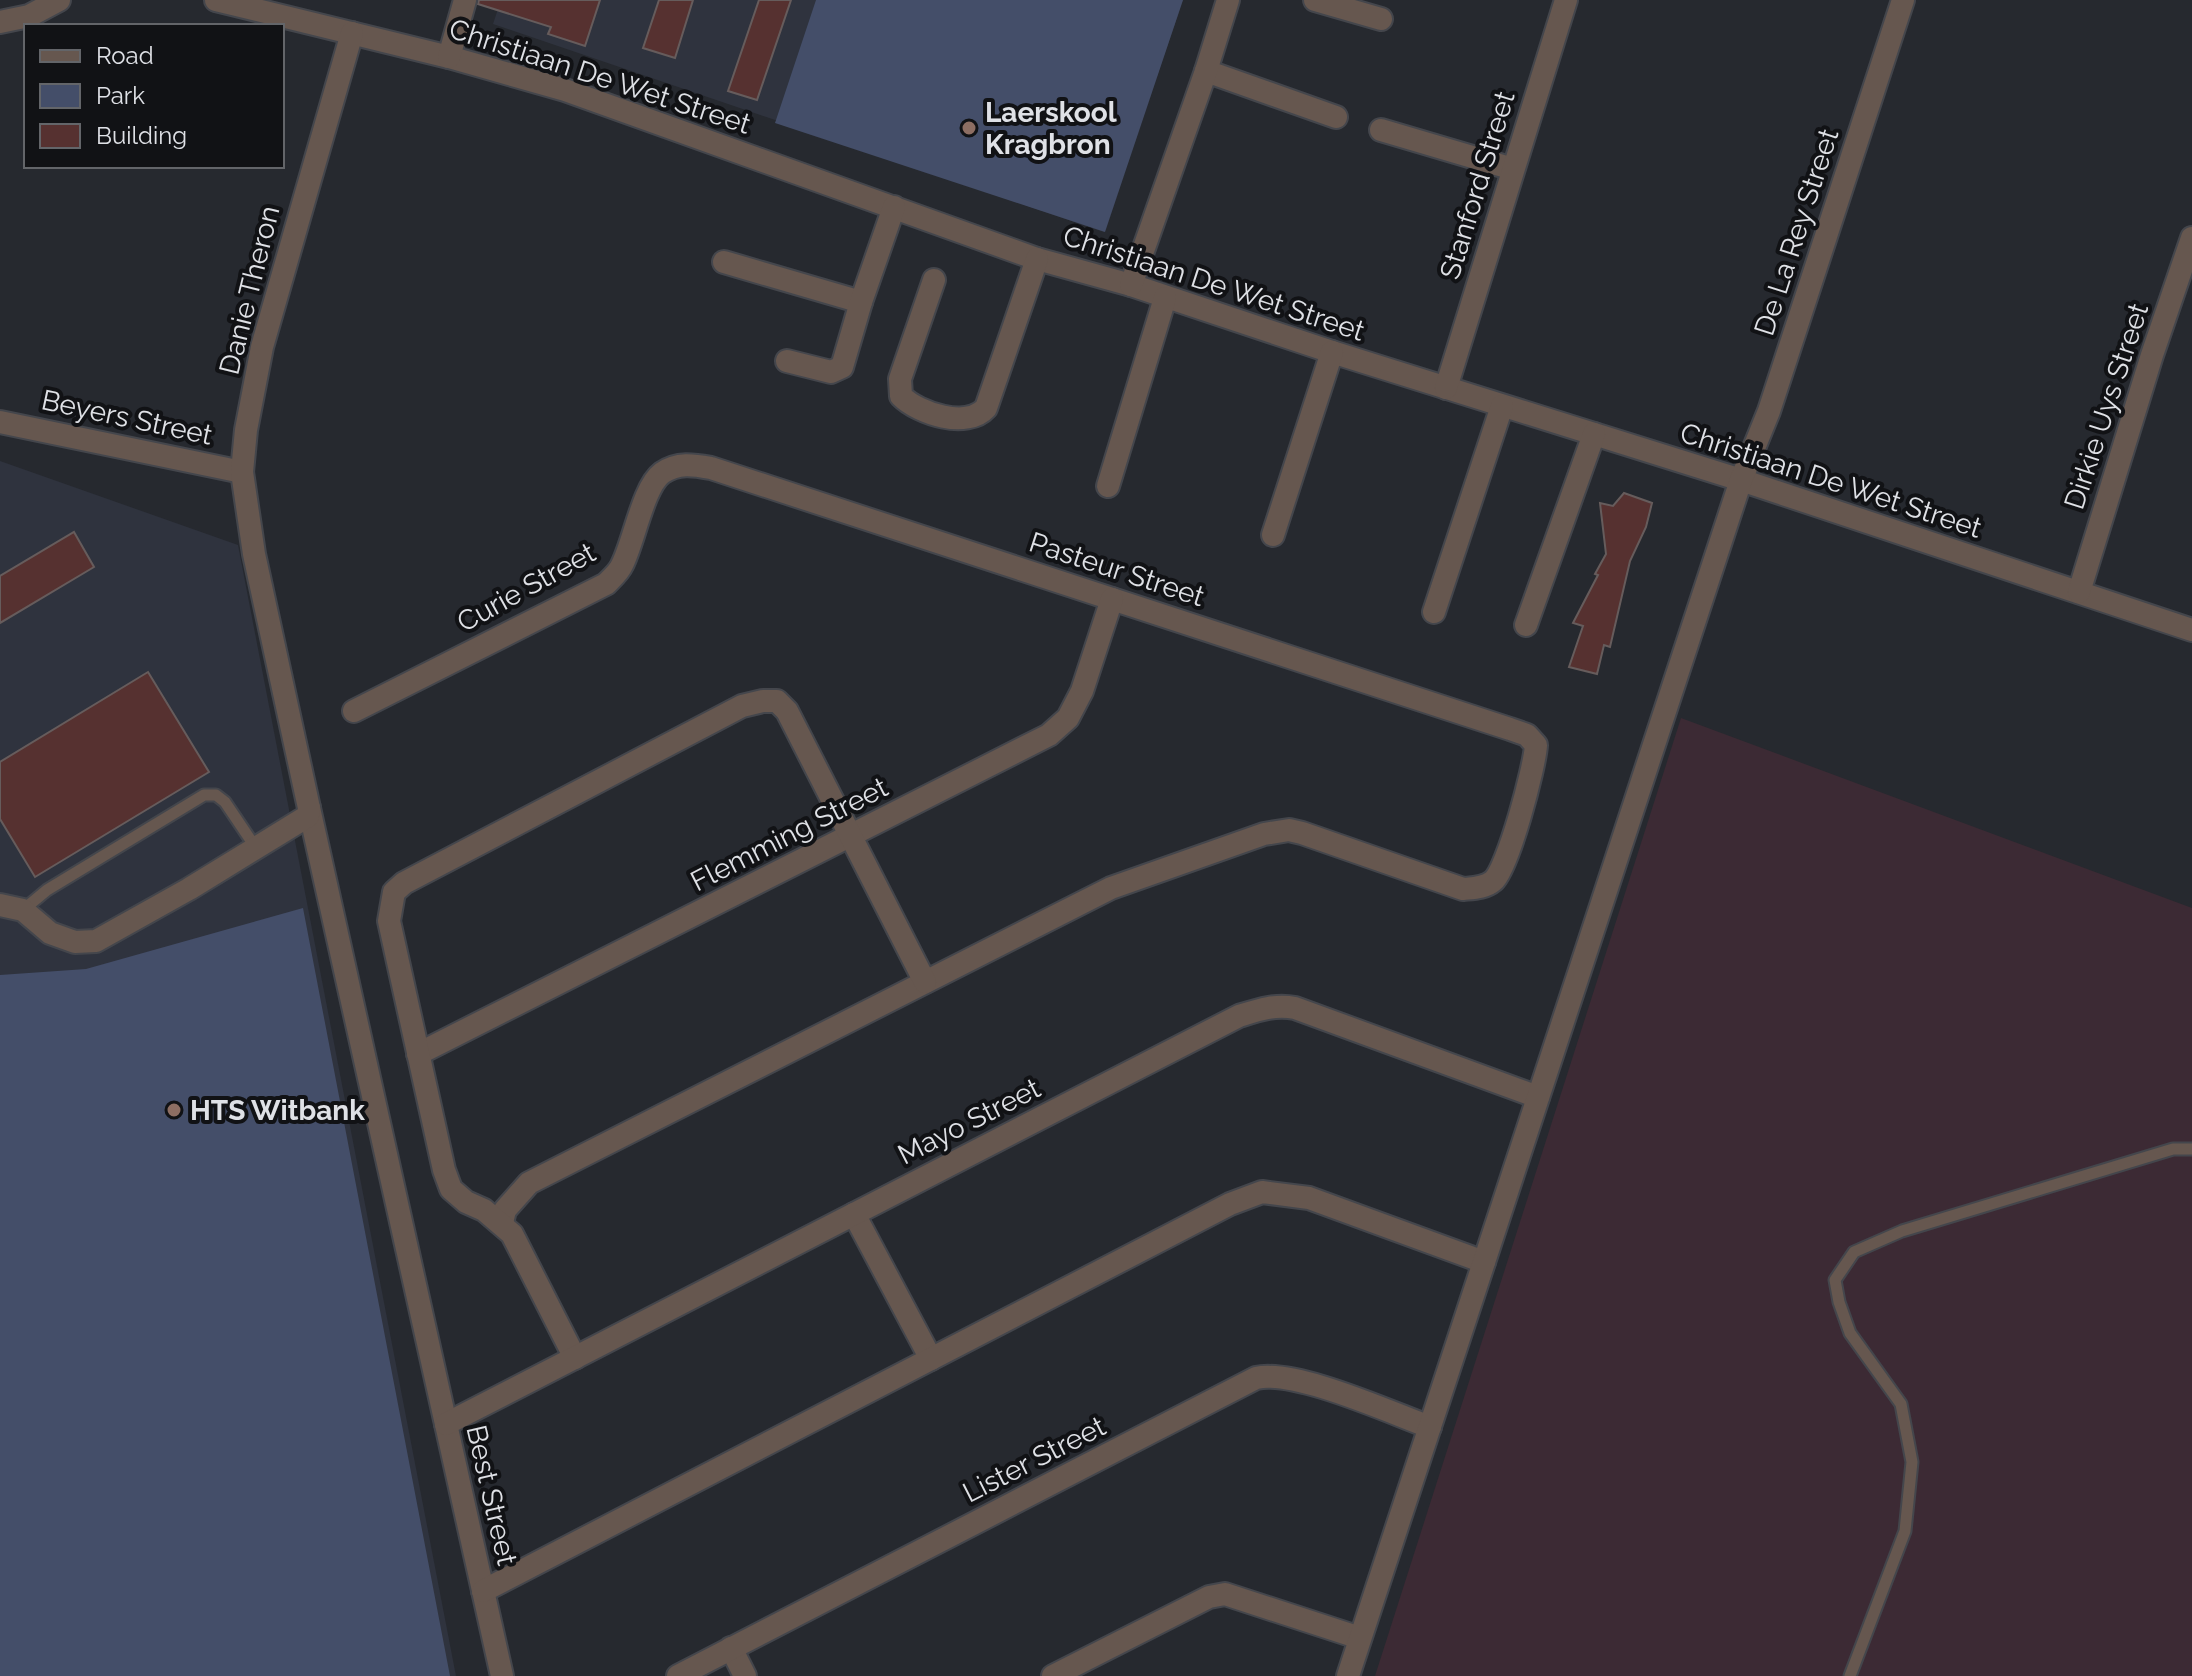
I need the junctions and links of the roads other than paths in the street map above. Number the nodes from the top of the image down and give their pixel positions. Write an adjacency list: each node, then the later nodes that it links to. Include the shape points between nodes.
1 (59, 0): 9 (street, via 29,16)
2 (216, 0): 10 (street, Christiaan De Wet Street)
3 (465, 0): 11 (street)
4 (1228, 0): 12 (street)
5 (1315, 0): 8 (street)
6 (1566, 0): 15 (street, Stanford Street)
7 (1903, 0): 32 (street, De La Rey Street, via 1769,411)
8 (1381, 19)
9 (0, 22)
10 (352, 33): 11 (street, Christiaan De Wet Street); 31 (street, Danie Theron, via 262,347)
11 (449, 57): 16 (street, Christiaan De Wet Street, via 565,90)
12 (1206, 71): 13 (street); 21 (street)
13 (1336, 117)
14 (1381, 130): 15 (street)
15 (1513, 169): 26 (street, Stanford Street)
16 (894, 207): 18 (street, Christiaan De Wet Street); 23 (street)
17 (2192, 238): 35 (street, Dirkie Uys Street)
18 (1037, 259): 20 (street, via 986,408 959,420 918,408 901,396 900,379); 21 (street, Christiaan De Wet Street)
19 (724, 262): 23 (street)
20 (934, 280)
21 (1131, 285): 22 (street, Christiaan De Wet Street)
22 (1165, 298): 24 (street, Christiaan De Wet Street); 33 (street)
23 (861, 302): 25 (street, via 842,367 831,372)
24 (1332, 352): 26 (street, Christiaan De Wet Street); 34 (street)
25 (787, 361)
26 (1446, 388): 27 (street, Christiaan De Wet Street)
27 (1502, 406): 29 (street, Christiaan De Wet Street); 37 (street)
28 (0, 422): 31 (street, Beyers Street)
29 (1594, 434): 32 (street, Christiaan De Wet Street); 38 (street)
30 (675, 467): 36 (street, Pasteur Street, via 711,468); 40 (street, Curie Street, via 660,474 651,487 621,568 606,584)
31 (242, 472): 41 (street, Danie Theron, via 254,554)
32 (1741, 480): 35 (street, Christiaan De Wet Street); 48 (street, De La Rey Street)
33 (1108, 486)
34 (1273, 535)
35 (2079, 592): 39 (street, Christiaan De Wet Street)
36 (1112, 599): 42 (street, Flemming Street, via 1068,718 1049,735); 46 (street, Pasteur Street, via 1527,735 1536,745 1532,776 1500,873 1486,886 1463,889 1302,833 1278,831 1111,888)
37 (1434, 612)
38 (1526, 625)
39 (2192, 630)
40 (354, 711)
41 (309, 808): 43 (street, via 300,824); 55 (street, Best Street)
42 (851, 837): 46 (street); 47 (street, Flemming Street); 47 (street, via 787,711 777,701 742,706 394,892 389,921)
43 (256, 848): 45 (street, via 96,941 75,942 50,933); 45 (lane, via 225,802 204,795 47,890)
44 (0, 905): 45 (street)
45 (23, 910)
46 (925, 982): 51 (street, via 529,1183 505,1210)
47 (418, 1054): 51 (street, via 451,1189)
48 (1538, 1097): 50 (street, Mayo Street, via 1282,1005 1239,1016); 52 (street, De La Rey Street)
49 (2192, 1149): 65 (lane, via 2173,1149 1902,1231 1854,1252 1835,1280 1850,1333 1901,1404 1912,1462 1905,1531)
50 (854, 1214): 53 (street, Mayo Street); 54 (street)
51 (502, 1223): 53 (street)
52 (1484, 1262): 54 (street, via 1309,1198 1262,1192); 56 (street, De La Rey Street)
53 (575, 1358): 55 (street, Mayo Street)
54 (931, 1359): 57 (street)
55 (446, 1424): 57 (street, Best Street)
56 (1430, 1427): 58 (street, De La Rey Street); 59 (street, Lister Street, via 1301,1381 1256,1378)
57 (483, 1591): 60 (street, Best Street)
58 (1360, 1638): 63 (street, via 1225,1594 1209,1597); 64 (street, De La Rey Street)
59 (731, 1648): 61 (street, Lister Street); 62 (street)
60 (502, 1676)
61 (678, 1676)
62 (745, 1676)
63 (1053, 1676)
64 (1348, 1676)
65 (1850, 1676)

